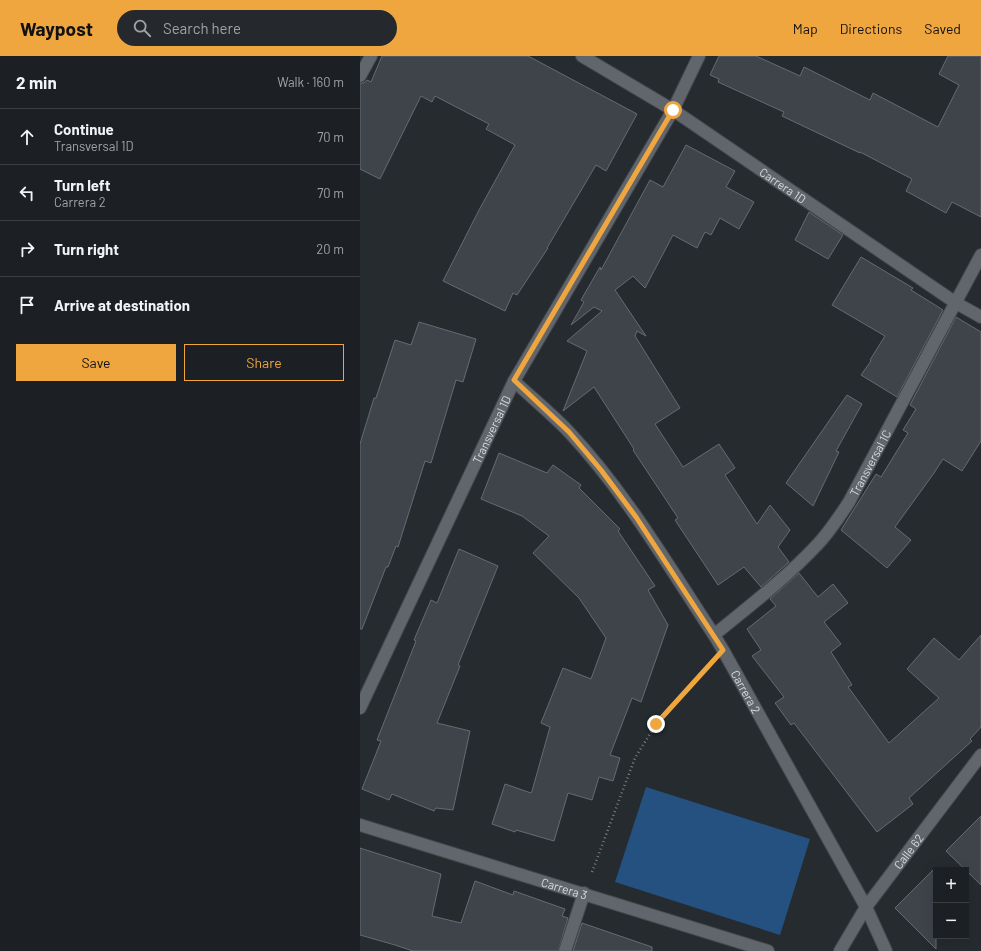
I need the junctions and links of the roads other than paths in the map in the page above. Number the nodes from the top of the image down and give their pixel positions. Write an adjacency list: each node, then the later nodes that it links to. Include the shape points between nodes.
1 (371, 56): 4 (street)
2 (582, 56): 5 (street, Carrera 1D)
3 (699, 56): 5 (street, Transversal 1D)
4 (360, 76)
5 (673, 110): 7 (street, Carrera 1D); 9 (street, Transversal 1D)
6 (981, 255): 7 (street, Transversal 1C)
7 (956, 303): 8 (street, Carrera 1D); 10 (street, Transversal 1C, via 849,502 832,527 798,564)
8 (981, 317)
9 (514, 380): 10 (street, Carrera 2, via 569,432 601,470 636,517); 11 (street, Transversal 1D)
10 (714, 635): 15 (street, Carrera 2)
11 (360, 708)
12 (981, 755): 15 (street, Calle 62)
13 (360, 825): 14 (street, Carrera 3)
14 (584, 893): 16 (street); 17 (street, Carrera 3)
15 (866, 907): 18 (street, Calle 62); 19 (street, Carrera 2)
16 (565, 951)
17 (768, 951)
18 (840, 951)
19 (886, 951)

